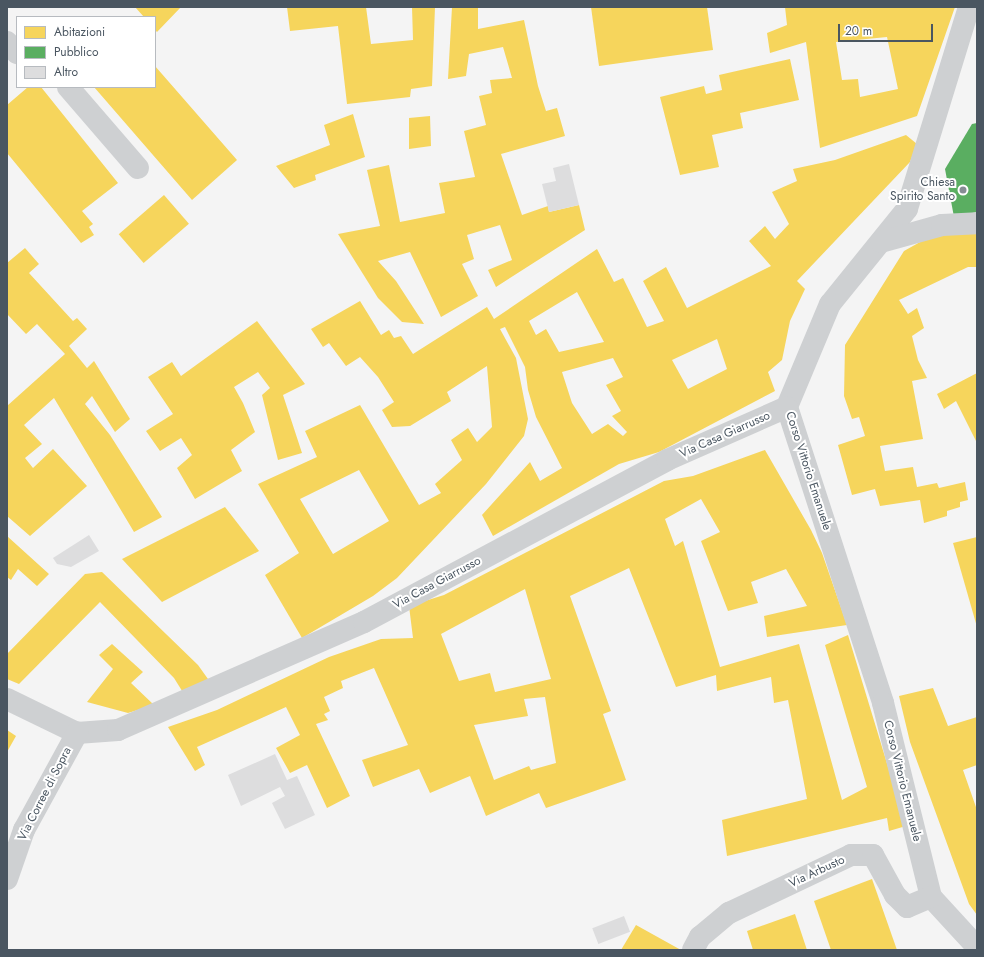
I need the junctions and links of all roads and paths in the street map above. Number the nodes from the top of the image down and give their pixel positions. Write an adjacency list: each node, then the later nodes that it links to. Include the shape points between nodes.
1 (969, 7): 7 (street, Corso Vittorio Emanuele, via 908,209)
2 (7, 42): 3 (street)
3 (16, 52)
4 (69, 88): 5 (street)
5 (138, 168)
6 (977, 223): 7 (street, via 942,225)
7 (881, 242): 8 (street, Corso Vittorio Emanuele, via 830,304)
8 (787, 407): 10 (street, Via Casa Giarrusso, via 667,460 364,622 118,730); 12 (street, Corso Vittorio Emanuele, via 883,703)
9 (7, 699): 10 (street)
10 (77, 732): 11 (street, Via Corree di Sopra, via 24,830)
11 (7, 879)
12 (930, 897): 13 (street, Corso Vittorio Emanuele); 14 (street, Via Arbusto, via 907,907 895,895 873,854 851,855 729,913 700,937)
13 (977, 947)
14 (693, 950)

